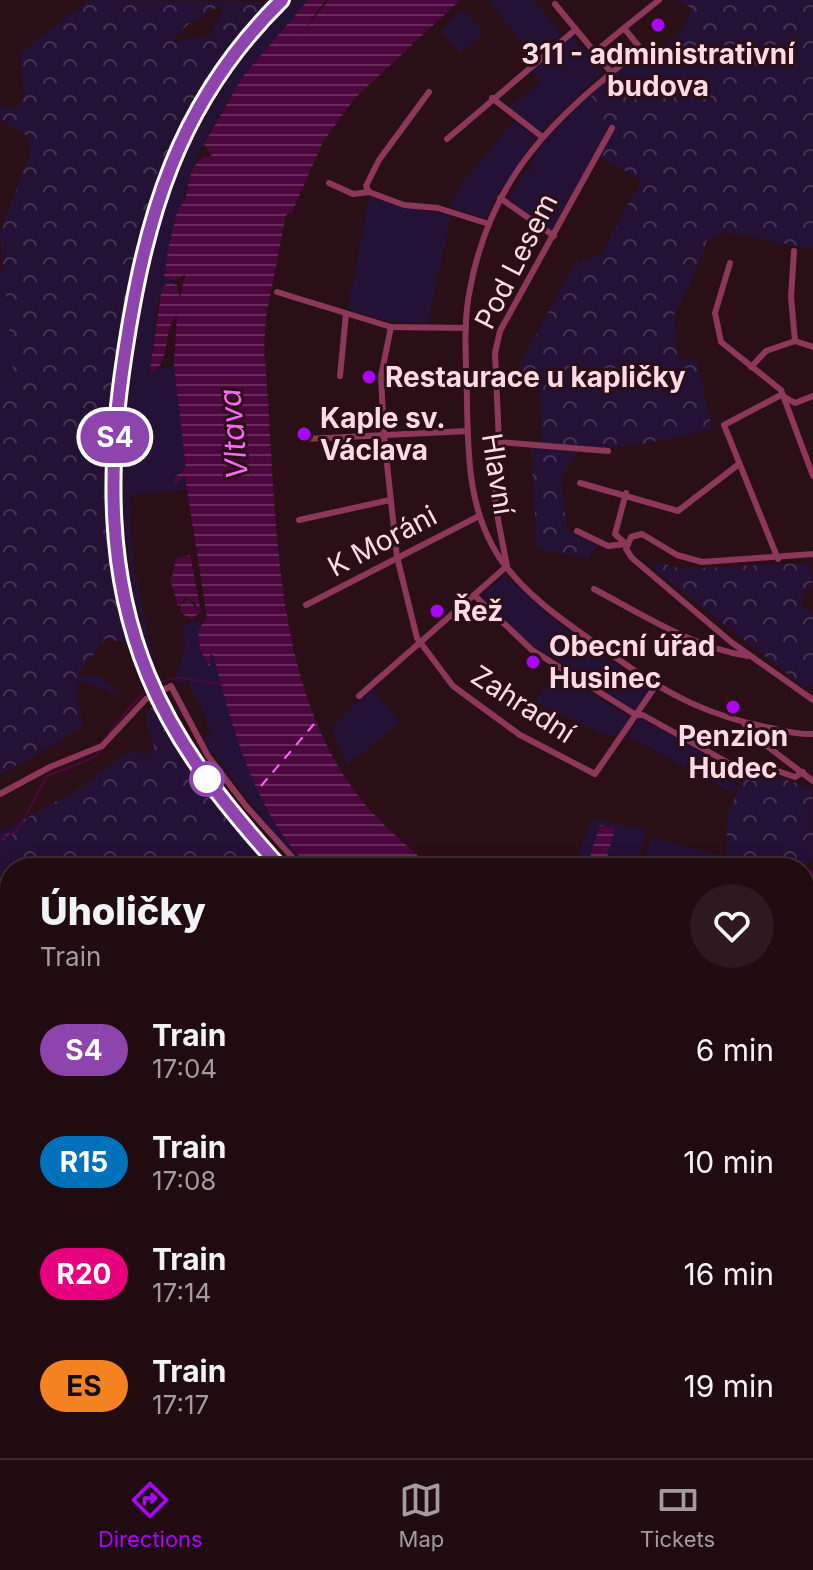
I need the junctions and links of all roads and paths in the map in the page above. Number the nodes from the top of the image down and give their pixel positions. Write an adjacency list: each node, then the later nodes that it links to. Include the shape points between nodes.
1 (659, 0): 3 (street)
2 (555, 4): 4 (street)
3 (624, 28): 5 (street); 6 (street, Hlavní, via 641,49)
4 (575, 30): 5 (street); 8 (street)
5 (595, 52): 6 (street)
6 (611, 72): 10 (street, Hlavní)
7 (429, 92): 13 (street, via 379,160 366,186)
8 (492, 98): 10 (street); 11 (street)
9 (612, 128): 18 (street, Pod Lesem)
10 (541, 136): 14 (street, Hlavní)
11 (447, 139)
12 (329, 183): 13 (street, via 353,194)
13 (369, 192): 16 (street, via 404,205)
14 (500, 198): 17 (street, Hlavní); 18 (street)
15 (427, 200): 16 (street)
16 (438, 208): 17 (street)
17 (489, 224): 24 (street, Hlavní, via 470,289)
18 (554, 236): 34 (street, Pod Lesem, via 500,331 495,353)
19 (794, 251): 25 (street)
20 (730, 263): 27 (street, via 715,313 717,332 721,342)
21 (277, 292): 22 (street)
22 (346, 314): 23 (street); 28 (street)
23 (391, 327): 24 (street); 32 (street, Zahradní, via 381,376)
24 (466, 328): 31 (street, Hlavní)
25 (795, 341): 26 (street); 27 (street, via 766,351)
26 (813, 347)
27 (751, 367): 30 (street)
28 (340, 376)
29 (813, 396): 30 (street, via 795,403)
30 (785, 398): 36 (street, via 781,395 724,425); 37 (street)
31 (468, 431): 32 (street); 41 (street, Hlavní)
32 (384, 436): 33 (street); 40 (street, Zahradní)
33 (305, 439)
34 (499, 442): 35 (street); 48 (street, Pod Lesem, via 495,504)
35 (608, 451)
36 (739, 464): 39 (street, via 678,511); 47 (street)
37 (813, 476)
38 (580, 483): 39 (street)
39 (626, 493): 44 (street, via 615,534)
40 (390, 500): 42 (street); 46 (street, Zahradní)
41 (479, 516): 46 (street, K Moráni); 48 (street, Hlavní)
42 (299, 520)
43 (577, 531): 44 (street, via 608,546)
44 (626, 544): 47 (street, via 642,534 677,555 702,562); 53 (street, via 632,558)
45 (813, 554): 47 (street)
46 (397, 557): 51 (street, K Moráni); 52 (street, Zahradní)
47 (778, 559)
48 (507, 566): 50 (street); 54 (street, Hlavní, via 556,616)
49 (594, 589): 53 (street, via 685,637)
50 (474, 595): 52 (street); 57 (street, via 532,650)
51 (306, 605)
52 (420, 642): 55 (street); 57 (street, Zahradní, via 453,686 520,735 595,774)
53 (751, 657): 56 (street)
54 (655, 687): 57 (street, Zahradní); 58 (street, Hlavní, via 708,713)
55 (359, 696)
56 (813, 700)
57 (636, 715): 60 (street, via 741,770 760,765 795,777)
58 (744, 723): 59 (street, Hlavní); 60 (street)
59 (813, 734)
60 (803, 772): 61 (street)
61 (813, 781)
62 (0, 794): 63 (street, via 106,743 149,697 171,686 208,756)
63 (293, 858)

